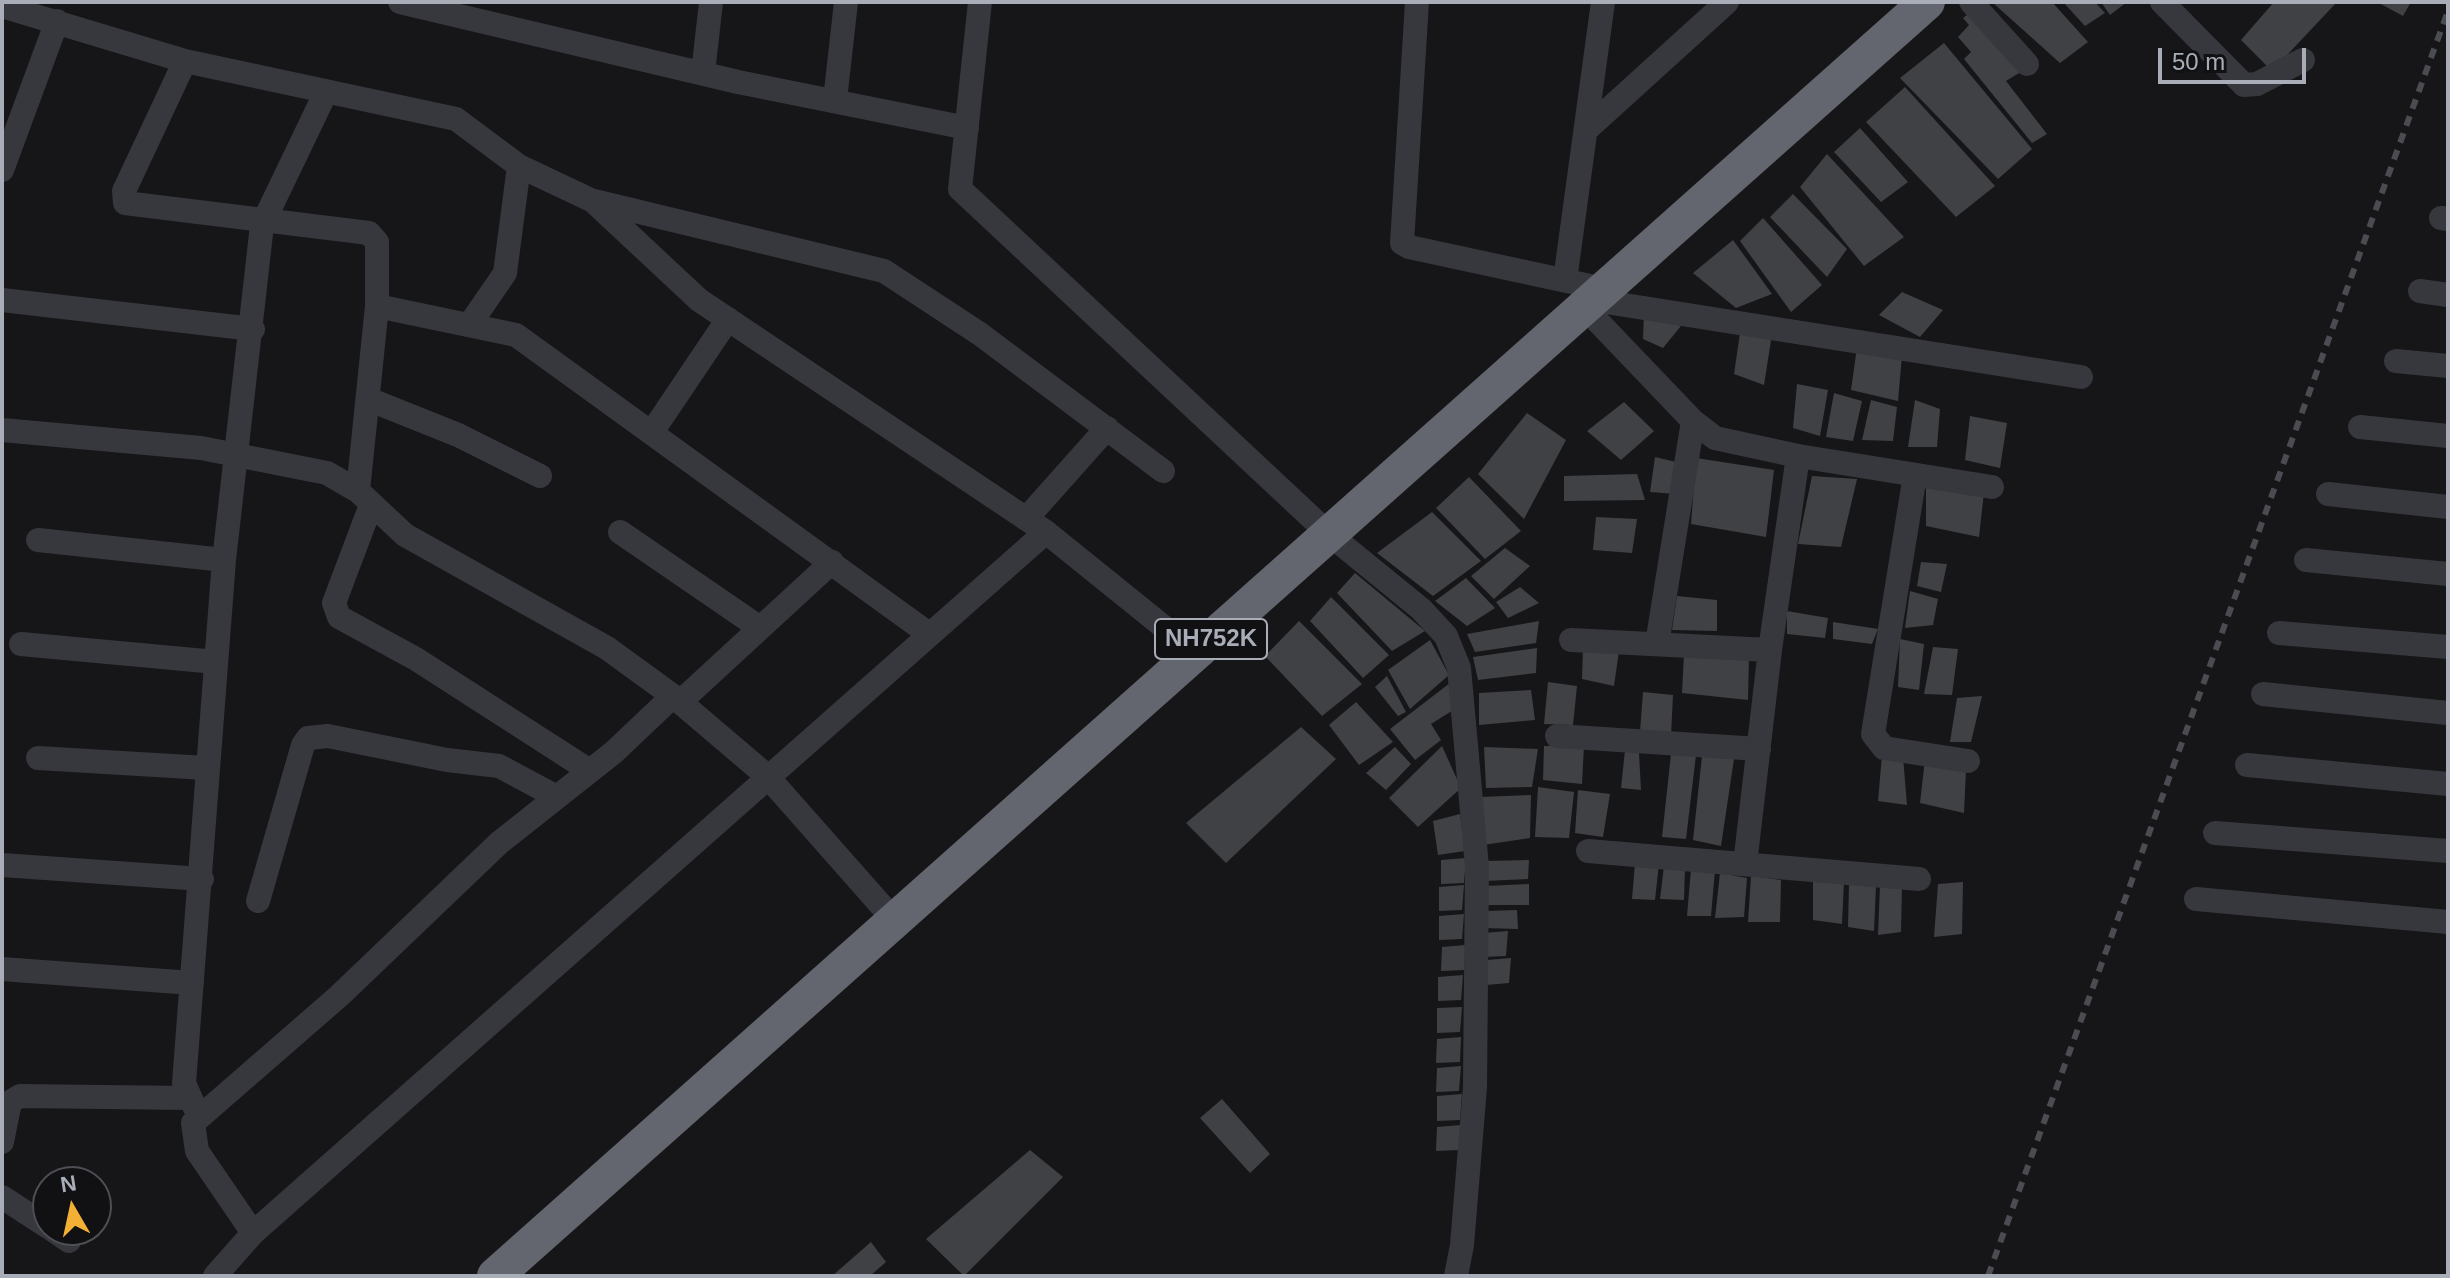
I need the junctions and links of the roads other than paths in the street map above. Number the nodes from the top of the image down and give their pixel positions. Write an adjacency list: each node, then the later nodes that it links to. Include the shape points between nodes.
1 (400, 2): 16 (street)
2 (711, 2): 16 (street)
3 (846, 2): 18 (street)
4 (980, 2): 19 (street)
5 (1417, 2): 26 (street, via 1402,243)
6 (1727, 2): 20 (street)
7 (1927, 2): 26 (highway, NH752K)
8 (1971, 2): 15 (street)
9 (2162, 2): 13 (street, via 2244,85 2257,84)
10 (2, 6): 12 (street)
11 (1607, 7): 20 (street)
12 (57, 21): 14 (street); 22 (street)
13 (2303, 60)
14 (185, 61): 17 (street); 24 (street, via 124,191 125,203)
15 (2027, 64)
16 (703, 73): 18 (street)
17 (325, 94): 21 (street, via 456,119); 24 (street)
18 (835, 100): 19 (street)
19 (967, 128): 54 (street, via 960,189)
20 (1586, 130): 26 (street)
21 (519, 166): 23 (street); 31 (street, via 505,273)
22 (2, 170)
23 (593, 201): 30 (street, via 699,300); 39 (street, via 884,271)
24 (264, 217): 29 (street, via 374,237); 32 (street)
25 (2420, 291): 27 (street)
26 (1587, 294): 35 (street); 37 (street); 54 (highway, NH752K)
27 (2448, 295)
28 (2, 300): 32 (street)
29 (377, 306): 31 (street); 36 (street)
30 (728, 319): 41 (street); 52 (street)
31 (470, 324): 41 (street, via 516,335)
32 (253, 329): 43 (street)
33 (2396, 361): 34 (street)
34 (2448, 366)
35 (2081, 377)
36 (368, 399): 47 (street); 50 (street)
37 (1693, 421): 44 (street, via 1728,443); 65 (street)
38 (2360, 427): 42 (street)
39 (1107, 428): 45 (street); 52 (street)
40 (2, 430): 43 (street)
41 (652, 432): 58 (street)
42 (2448, 436)
43 (236, 454): 50 (street, via 327,473); 56 (street)
44 (1798, 456): 46 (street); 67 (street)
45 (1163, 471)
46 (1915, 475): 48 (street); 76 (street, via 1873,734 1884,748)
47 (540, 476)
48 (1992, 487)
49 (2328, 494): 51 (street)
50 (365, 498): 71 (street, via 405,535 607,648); 79 (street, via 334,603 339,617 416,659)
51 (2448, 507)
52 (1036, 526): 62 (street); 68 (street)
53 (620, 532): 60 (street)
54 (1329, 534): 68 (highway, NH752K); 103 (street, via 1421,609 1446,636 1459,668 1477,867 1475,1087)
55 (38, 540): 56 (street)
56 (224, 560): 69 (street)
57 (2306, 560): 59 (street)
58 (832, 562): 60 (street); 62 (street)
59 (2448, 574)
60 (760, 628): 71 (street)
61 (2279, 633): 66 (street)
62 (929, 634): 80 (street)
63 (1571, 640): 65 (street)
64 (21, 644): 69 (street)
65 (1657, 644): 67 (street)
66 (2448, 647)
67 (1770, 650): 74 (street)
68 (1196, 653): 92 (highway, NH752K)
69 (216, 662): 78 (street)
70 (2263, 694): 72 (street)
71 (676, 699): 79 (street); 80 (street)
72 (2448, 713)
73 (1557, 736): 74 (street)
74 (1759, 749): 86 (street)
75 (38, 758): 78 (street)
76 (1968, 761)
77 (2247, 765): 81 (street)
78 (206, 768): 88 (street)
79 (590, 771): 82 (street)
80 (767, 776): 92 (street); 100 (street)
81 (2448, 784)
82 (557, 797): 91 (street, via 499,766 328,736 308,738); 96 (street, via 499,843 339,996)
83 (2215, 833): 85 (street)
84 (1588, 851): 86 (street)
85 (2448, 851)
86 (1745, 864): 89 (street)
87 (2, 865): 88 (street)
88 (202, 879): 95 (street)
89 (1919, 879)
90 (2196, 899): 93 (street)
91 (258, 901)
92 (895, 921): 102 (highway, NH752K)
93 (2448, 922)
94 (2, 969): 95 (street)
95 (192, 983): 96 (street, via 184,1083)
96 (193, 1108): 97 (street, via 20,1096 10,1102); 100 (street, via 197,1151)
97 (2, 1142)
98 (2, 1197): 99 (street)
99 (32, 1217)
100 (253, 1233): 101 (street)
101 (215, 1276)
102 (495, 1276)
103 (1456, 1276)

